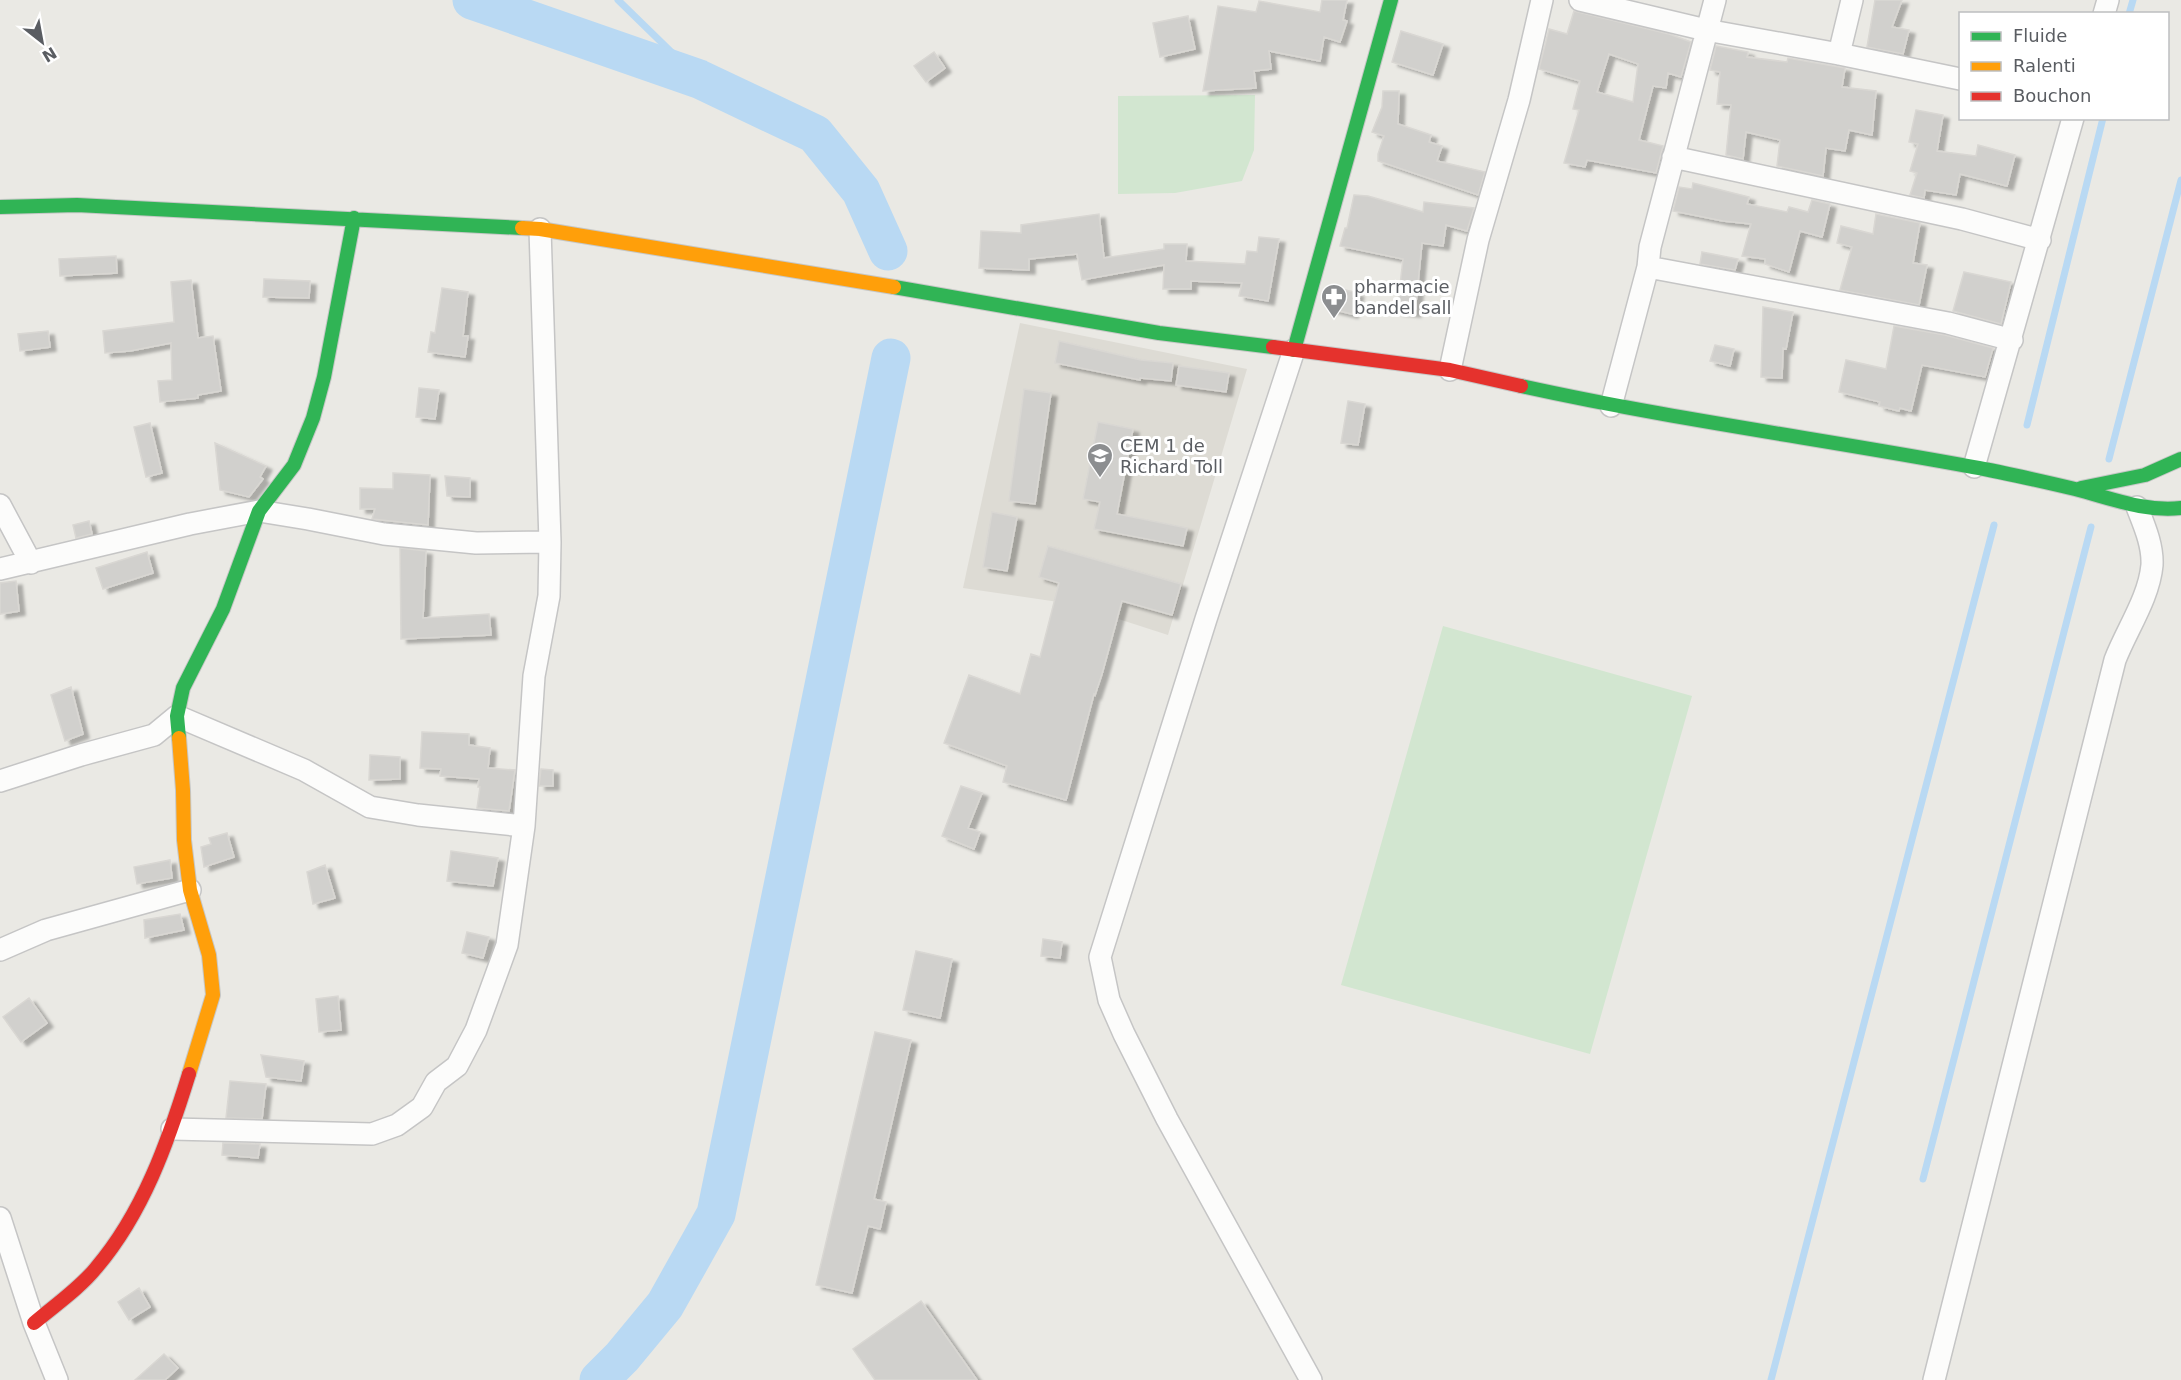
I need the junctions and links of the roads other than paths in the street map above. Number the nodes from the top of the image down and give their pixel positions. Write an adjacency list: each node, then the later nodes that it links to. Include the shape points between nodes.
1 (1391, 0): 17 (street)
2 (1542, 0): 18 (street, via 1519,100 1478,240)
3 (1580, 0): 6 (street)
4 (1715, 0): 6 (street)
5 (1852, 0): 7 (street)
6 (1706, 30): 7 (street); 10 (street)
7 (1839, 54): 8 (street)
8 (1959, 79)
9 (2072, 120): 14 (street)
10 (1673, 157): 14 (street, via 1962,219); 15 (street)
11 (0, 207): 12 (street, via 77,205)
12 (354, 218): 13 (street); 26 (street, via 313,418 294,465)
13 (540, 229): 17 (street, via 1159,333); 27 (street)
14 (2040, 240): 16 (street)
15 (1648, 267): 16 (street, via 1948,323); 19 (street)
16 (2012, 340): 21 (street)
17 (1294, 350): 18 (street); 39 (street, via 1100,957 1109,1000 1124,1034)
18 (1450, 370): 19 (street)
19 (1611, 406): 21 (street)
20 (2181, 459): 22 (street, via 2146,475)
21 (1974, 467): 22 (street)
22 (2076, 489): 24 (street)
23 (0, 505): 28 (street)
24 (2137, 507): 25 (street); 40 (street, via 2152,564 2147,588 2115,660)
25 (2181, 508)
26 (259, 511): 27 (street, via 384,534 476,543); 28 (street); 30 (street, via 223,609 183,688)
27 (550, 542): 32 (street, via 549,596 534,676)
28 (31, 563): 29 (street)
29 (0, 569)
30 (177, 716): 31 (street, via 154,735); 32 (street, via 304,770 369,807); 33 (street)
31 (0, 781)
32 (524, 826): 35 (street, via 507,945 477,1030 457,1066 436,1082 422,1107 397,1125 372,1134)
33 (190, 890): 34 (street, via 46,930); 35 (street, via 209,955 213,995)
34 (0, 950)
35 (172, 1129): 37 (street, via 128,1226 95,1270)
36 (0, 1218): 37 (street)
37 (34, 1323): 38 (street)
38 (57, 1380)
39 (1311, 1380)
40 (1934, 1380)

